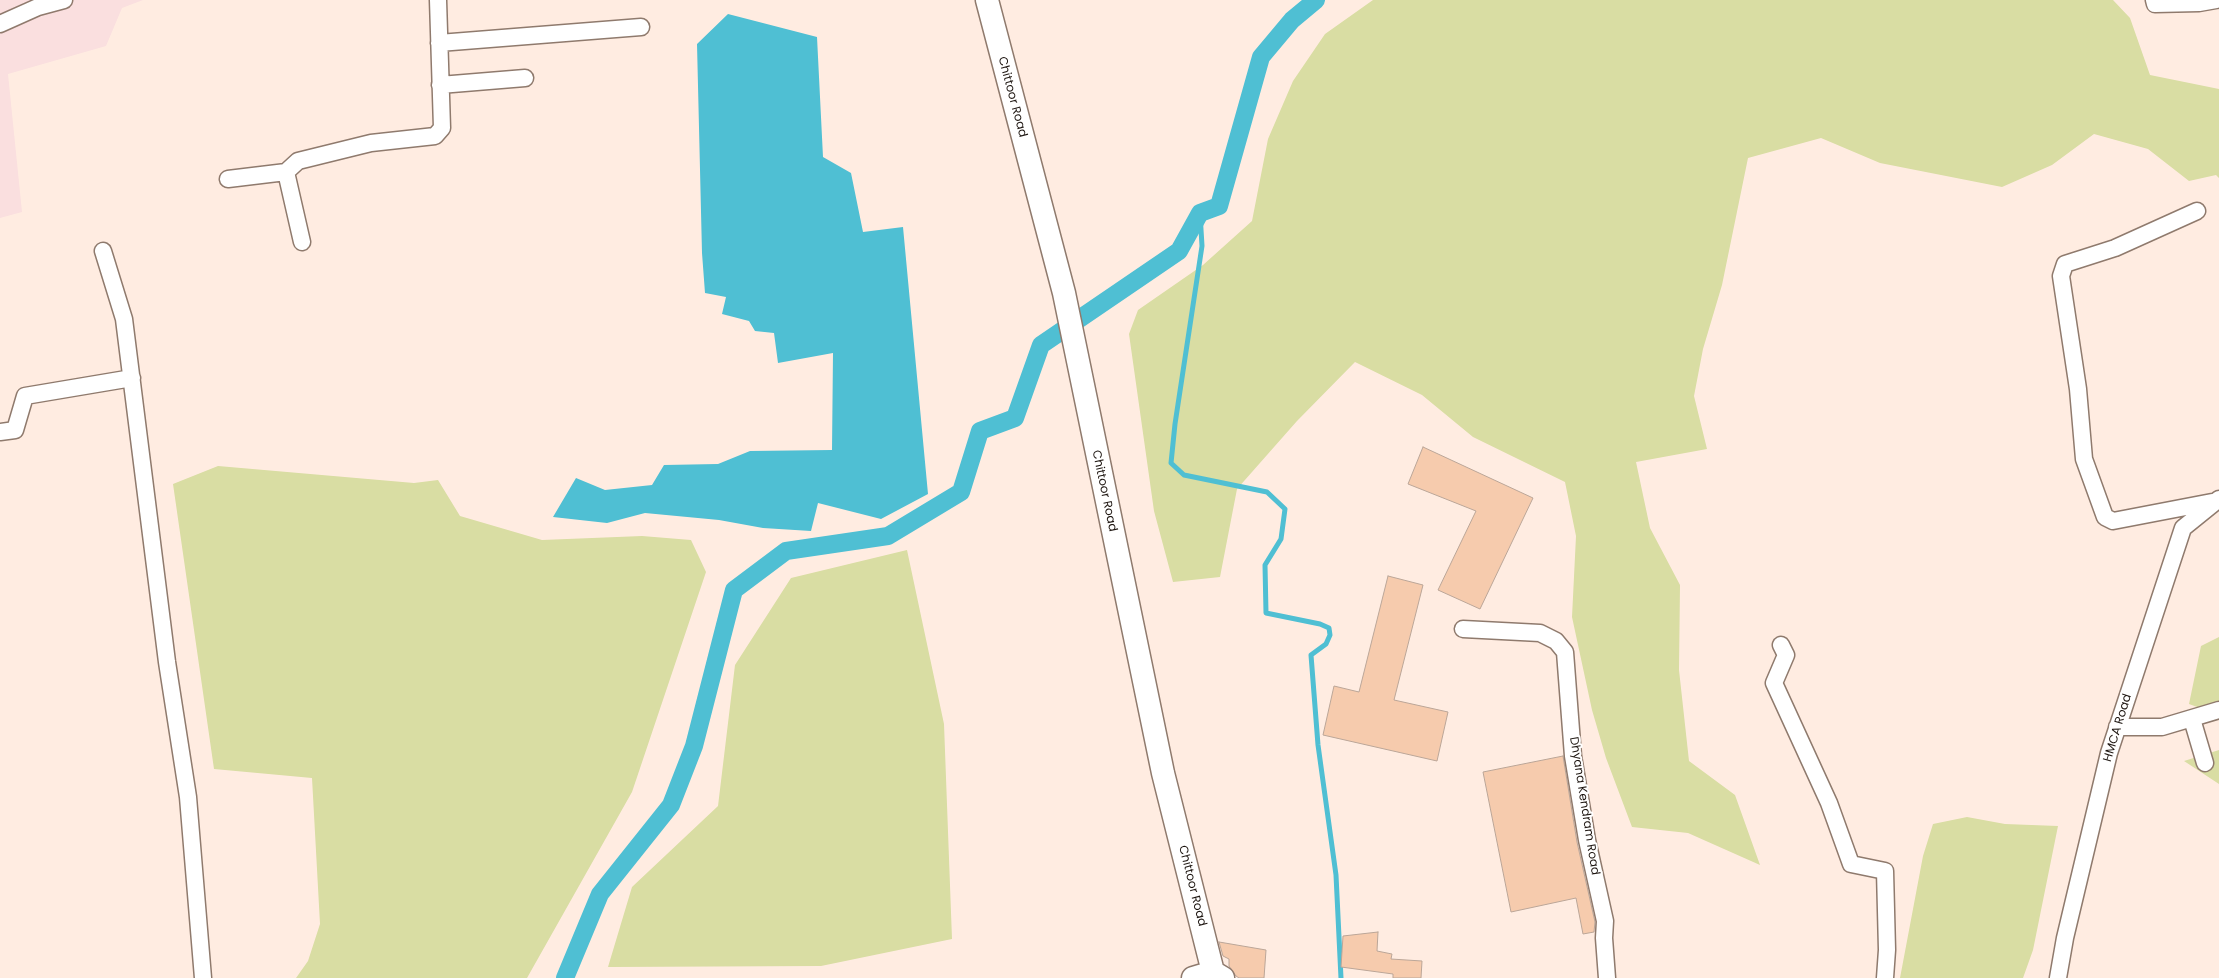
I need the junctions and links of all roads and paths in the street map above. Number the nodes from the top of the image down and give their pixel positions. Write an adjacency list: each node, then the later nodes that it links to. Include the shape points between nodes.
1 (64, 0): 6 (street, via 38,7)
2 (438, 0): 8 (street)
3 (988, 0): 25 (main road, Chittoor Road, via 1064,293 1163,773)
4 (2154, 0): 5 (street, via 2155,4)
5 (2216, 0)
6 (0, 24)
7 (641, 27): 8 (street)
8 (439, 43): 10 (street)
9 (525, 78): 10 (street)
10 (440, 85): 11 (street, via 442,128 435,136 322,154 298,161)
11 (286, 172): 12 (street); 14 (street)
12 (228, 179)
13 (2198, 211): 18 (street, via 2115,248 2065,264 2061,276 2078,389 2084,459 2105,517 2113,521)
14 (302, 242)
15 (103, 251): 16 (street, via 124,319)
16 (132, 378): 17 (street, via 25,396 15,430); 26 (street, via 166,662 188,797)
17 (0, 432)
18 (2216, 500): 23 (street, HMCA Road, via 2183,528)
19 (1463, 629): 27 (street, Dhyana Kendram Road, via 1540,633 1556,641 1565,652 1573,756 1605,921)
20 (1781, 645): 28 (street, via 1786,655 1774,683 1828,803 1851,864 1885,871)
21 (2219, 710): 22 (street)
22 (2192, 719): 23 (street, via 2162,726); 24 (street)
23 (2117, 727): 29 (street, HMCA Road)
24 (2205, 763)
25 (1210, 976)
26 (203, 978)
27 (1607, 978)
28 (1885, 978)
29 (2058, 978)

